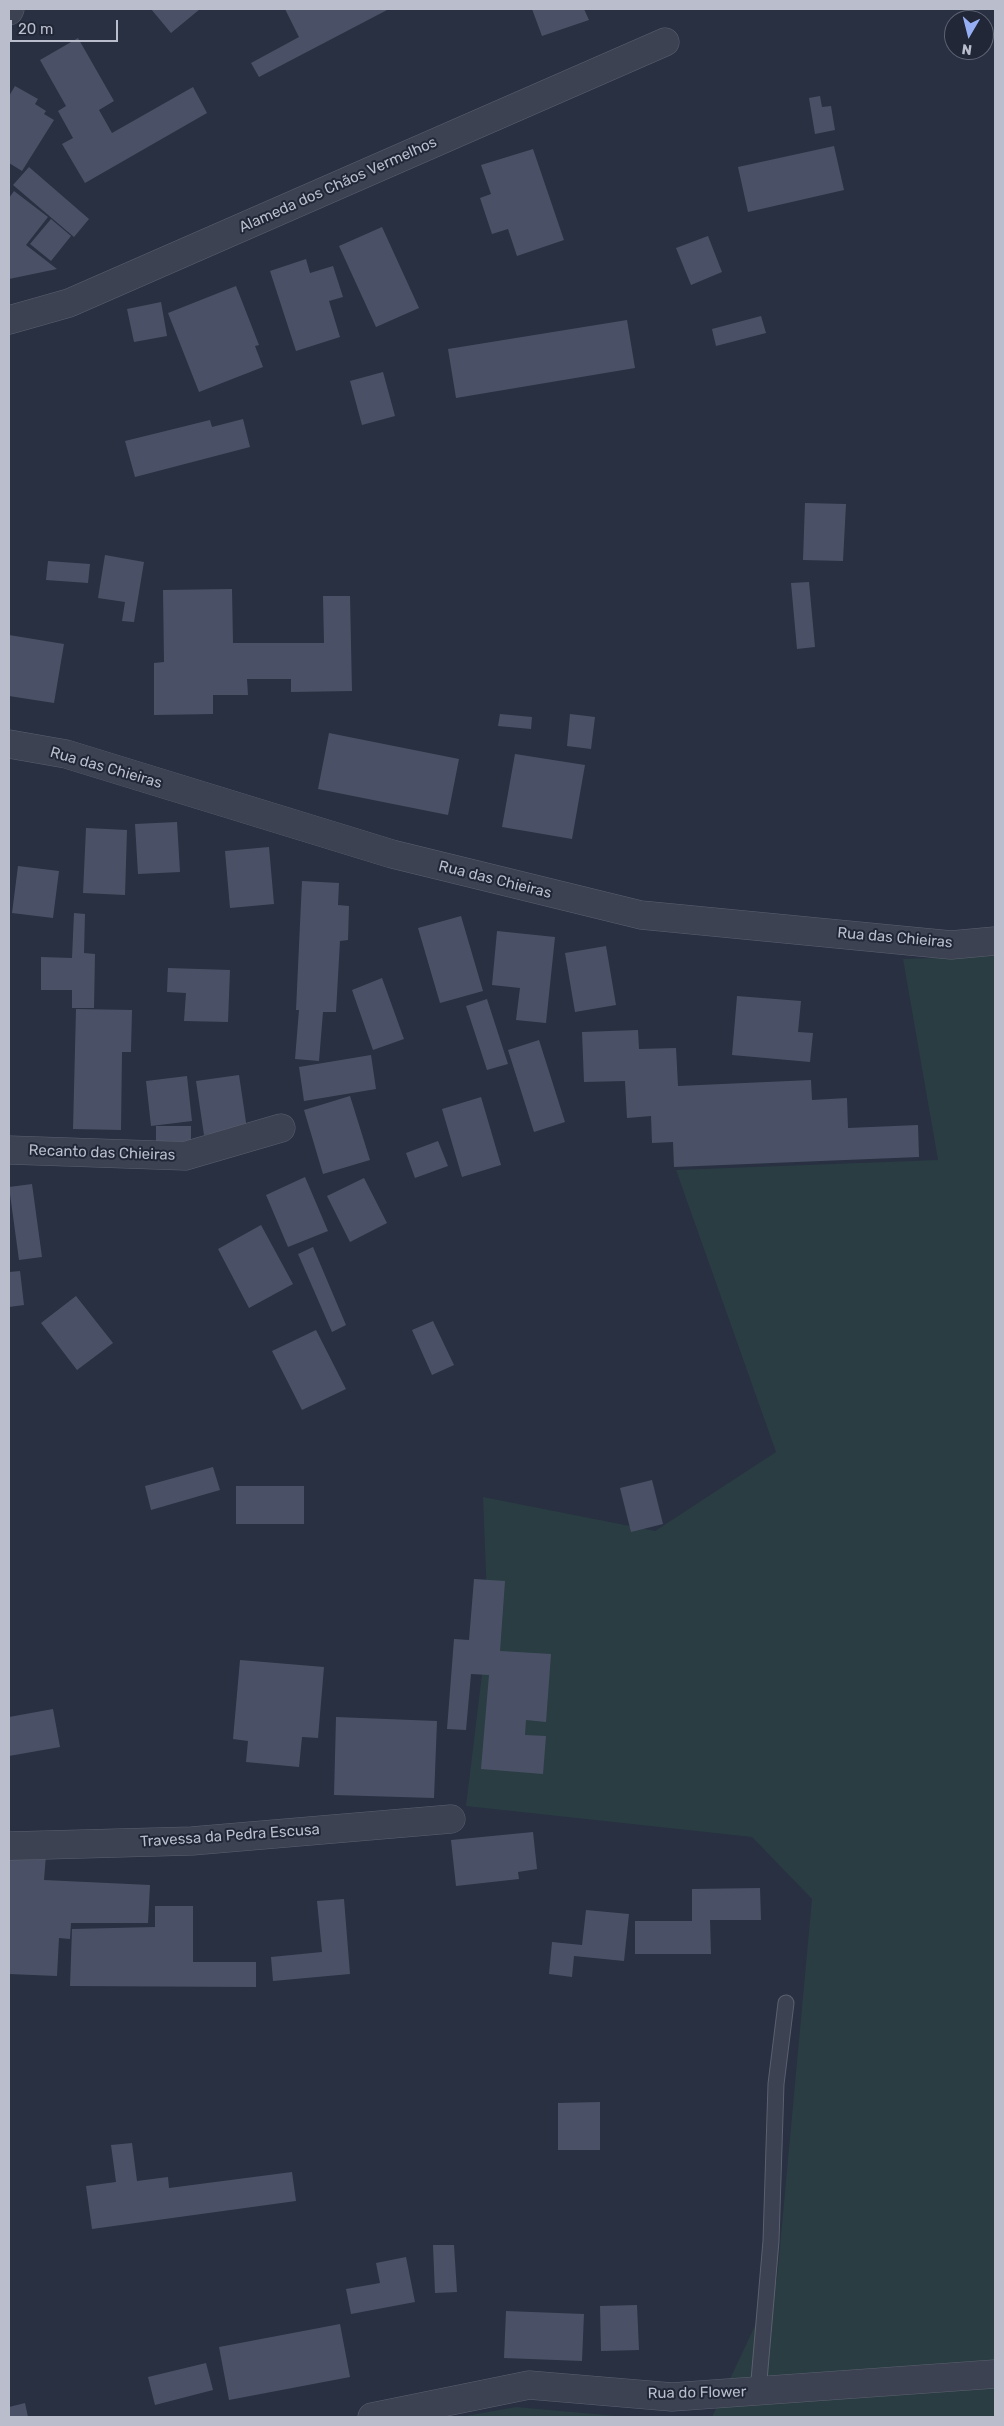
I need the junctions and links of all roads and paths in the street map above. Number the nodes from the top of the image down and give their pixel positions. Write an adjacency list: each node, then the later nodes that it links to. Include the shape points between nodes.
1 (665, 42): 2 (street, Alameda dos Chãos Vermelhos, via 69,303)
2 (9, 320)
3 (9, 744): 4 (street, Rua das Chieiras, via 66,754 392,854 641,915 951,944)
4 (995, 941)
5 (281, 1128): 6 (street, Recanto das Chieiras, via 185,1156)
6 (9, 1150)
7 (450, 1819): 8 (street, Travessa da Pedra Escusa, via 192,1841)
8 (9, 1846)
9 (786, 2003): 11 (lane, via 776,2084 770,2241)
10 (995, 2374): 11 (street, Rua do Flower)
11 (758, 2392): 12 (street, Rua do Flower, via 672,2397 529,2385)
12 (401, 2414): 13 (street, Rua do Flower)
13 (372, 2417)

